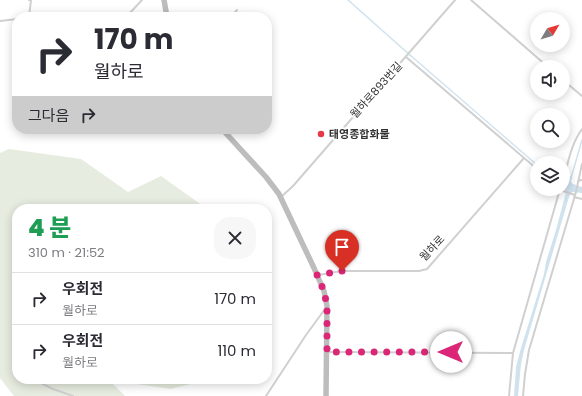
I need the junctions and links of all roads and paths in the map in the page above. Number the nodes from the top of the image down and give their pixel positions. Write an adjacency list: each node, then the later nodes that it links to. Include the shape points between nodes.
1 (29, 0): 6 (lane)
2 (142, 0): 7 (lane)
3 (164, 0): 8 (street)
4 (455, 0): 11 (lane, 월하로893번길)
5 (471, 0): 12 (lane)
6 (30, 12)
7 (131, 12)
8 (167, 12)
9 (12, 20): 10 (lane)
10 (0, 21)
11 (406, 56): 18 (lane); 26 (lane, 월하로893번길)
12 (540, 60)
13 (570, 86): 14 (lane)
14 (582, 96)
15 (582, 129): 17 (lane)
16 (227, 134): 26 (street, via 266,177)
17 (570, 156)
18 (524, 158): 19 (lane); 28 (lane, 월하로, via 427,269 406,272 342,271)
19 (530, 163)
20 (582, 164): 22 (lane)
21 (582, 180): 22 (lane)
22 (578, 182): 24 (lane)
23 (570, 193): 24 (lane)
24 (575, 195): 27 (lane); 37 (lane, via 532,339 526,364)
25 (559, 196): 31 (lane)
26 (280, 197): 28 (street)
27 (582, 199)
28 (317, 275): 29 (street)
29 (327, 306): 30 (street); 34 (lane)
30 (327, 352): 31 (lane); 35 (street)
31 (513, 353): 36 (lane)
32 (44, 384): 33 (lane)
33 (73, 396)
34 (266, 396)
35 (326, 396)
36 (509, 396)
37 (523, 396)

